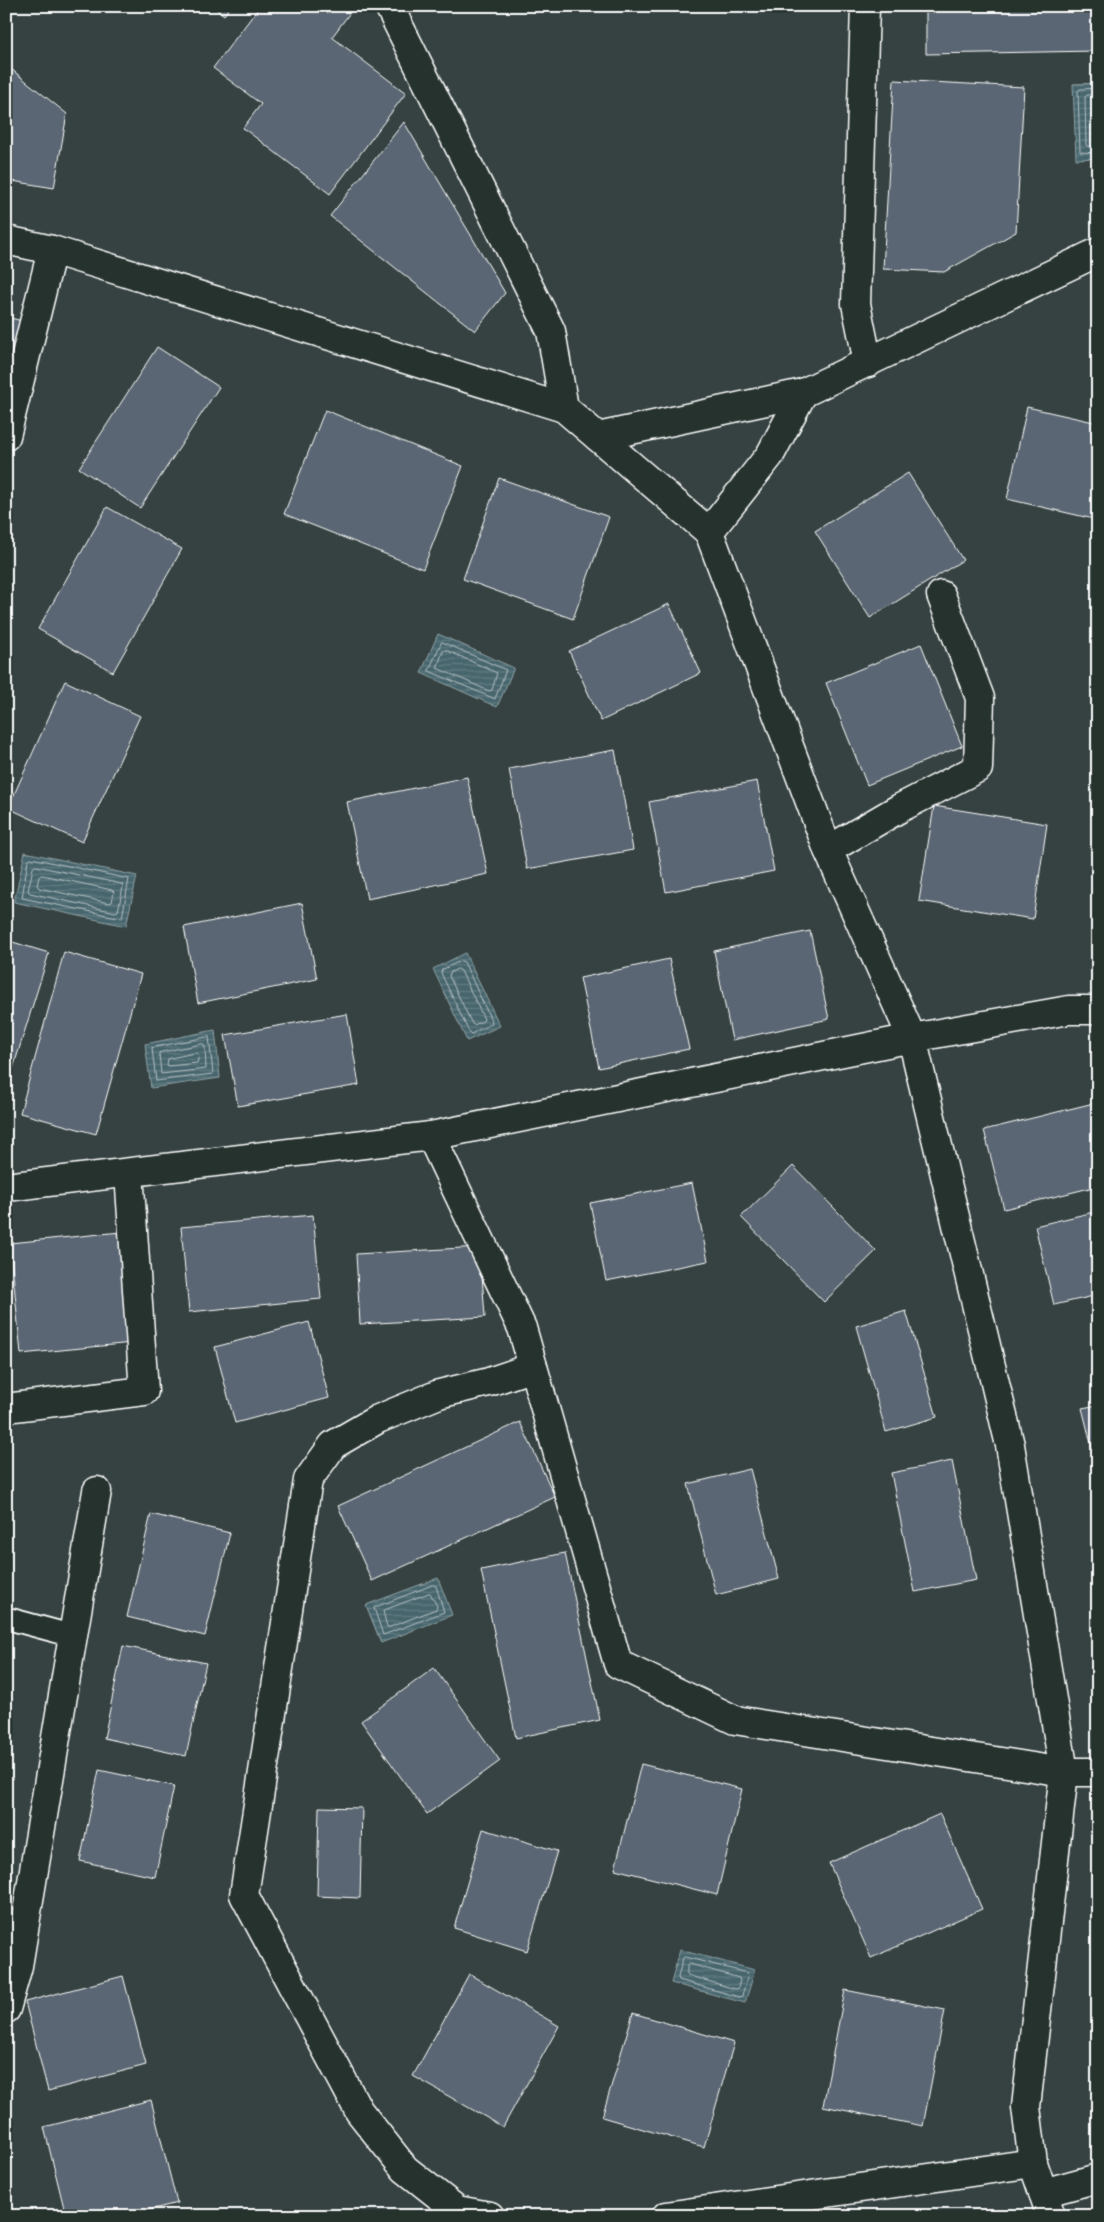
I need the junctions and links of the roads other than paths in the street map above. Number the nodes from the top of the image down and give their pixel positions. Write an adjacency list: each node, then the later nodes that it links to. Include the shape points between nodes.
1 (389, 6): 8 (street, via 551,331)
2 (865, 6): 6 (street, via 856,304)
3 (6, 240): 4 (street)
4 (52, 250): 8 (street); 9 (street)
5 (1098, 252): 6 (street)
6 (868, 363): 7 (street)
7 (803, 393): 10 (street); 11 (street, via 770,455)
8 (564, 408): 10 (street)
9 (6, 436)
10 (598, 437): 11 (street)
11 (709, 532): 13 (street)
12 (941, 596): 13 (street, via 980,698 978,768)
13 (828, 850): 15 (street)
14 (1098, 1010): 15 (street, via 1069,1010)
15 (912, 1038): 16 (street); 24 (street, via 1010,1445)
16 (431, 1136): 17 (street); 19 (street, via 522,1328)
17 (129, 1173): 18 (street); 20 (street, via 144,1392)
18 (6, 1187)
19 (533, 1367): 24 (street, via 618,1664 735,1720); 31 (street, via 439,1394 378,1419 333,1445 308,1480 244,1895 359,2111 405,2169 457,2210)
20 (6, 1408)
21 (97, 1491): 23 (street)
22 (6, 1618): 23 (lane)
23 (73, 1636): 26 (street)
24 (1064, 1772): 25 (street); 28 (street, via 1026,2107)
25 (1098, 1772)
26 (12, 1962): 27 (street)
27 (6, 2009)
28 (1032, 2163): 30 (street); 32 (street)
29 (1098, 2178): 30 (street)
30 (1047, 2204)
31 (490, 2216)
32 (666, 2216)

